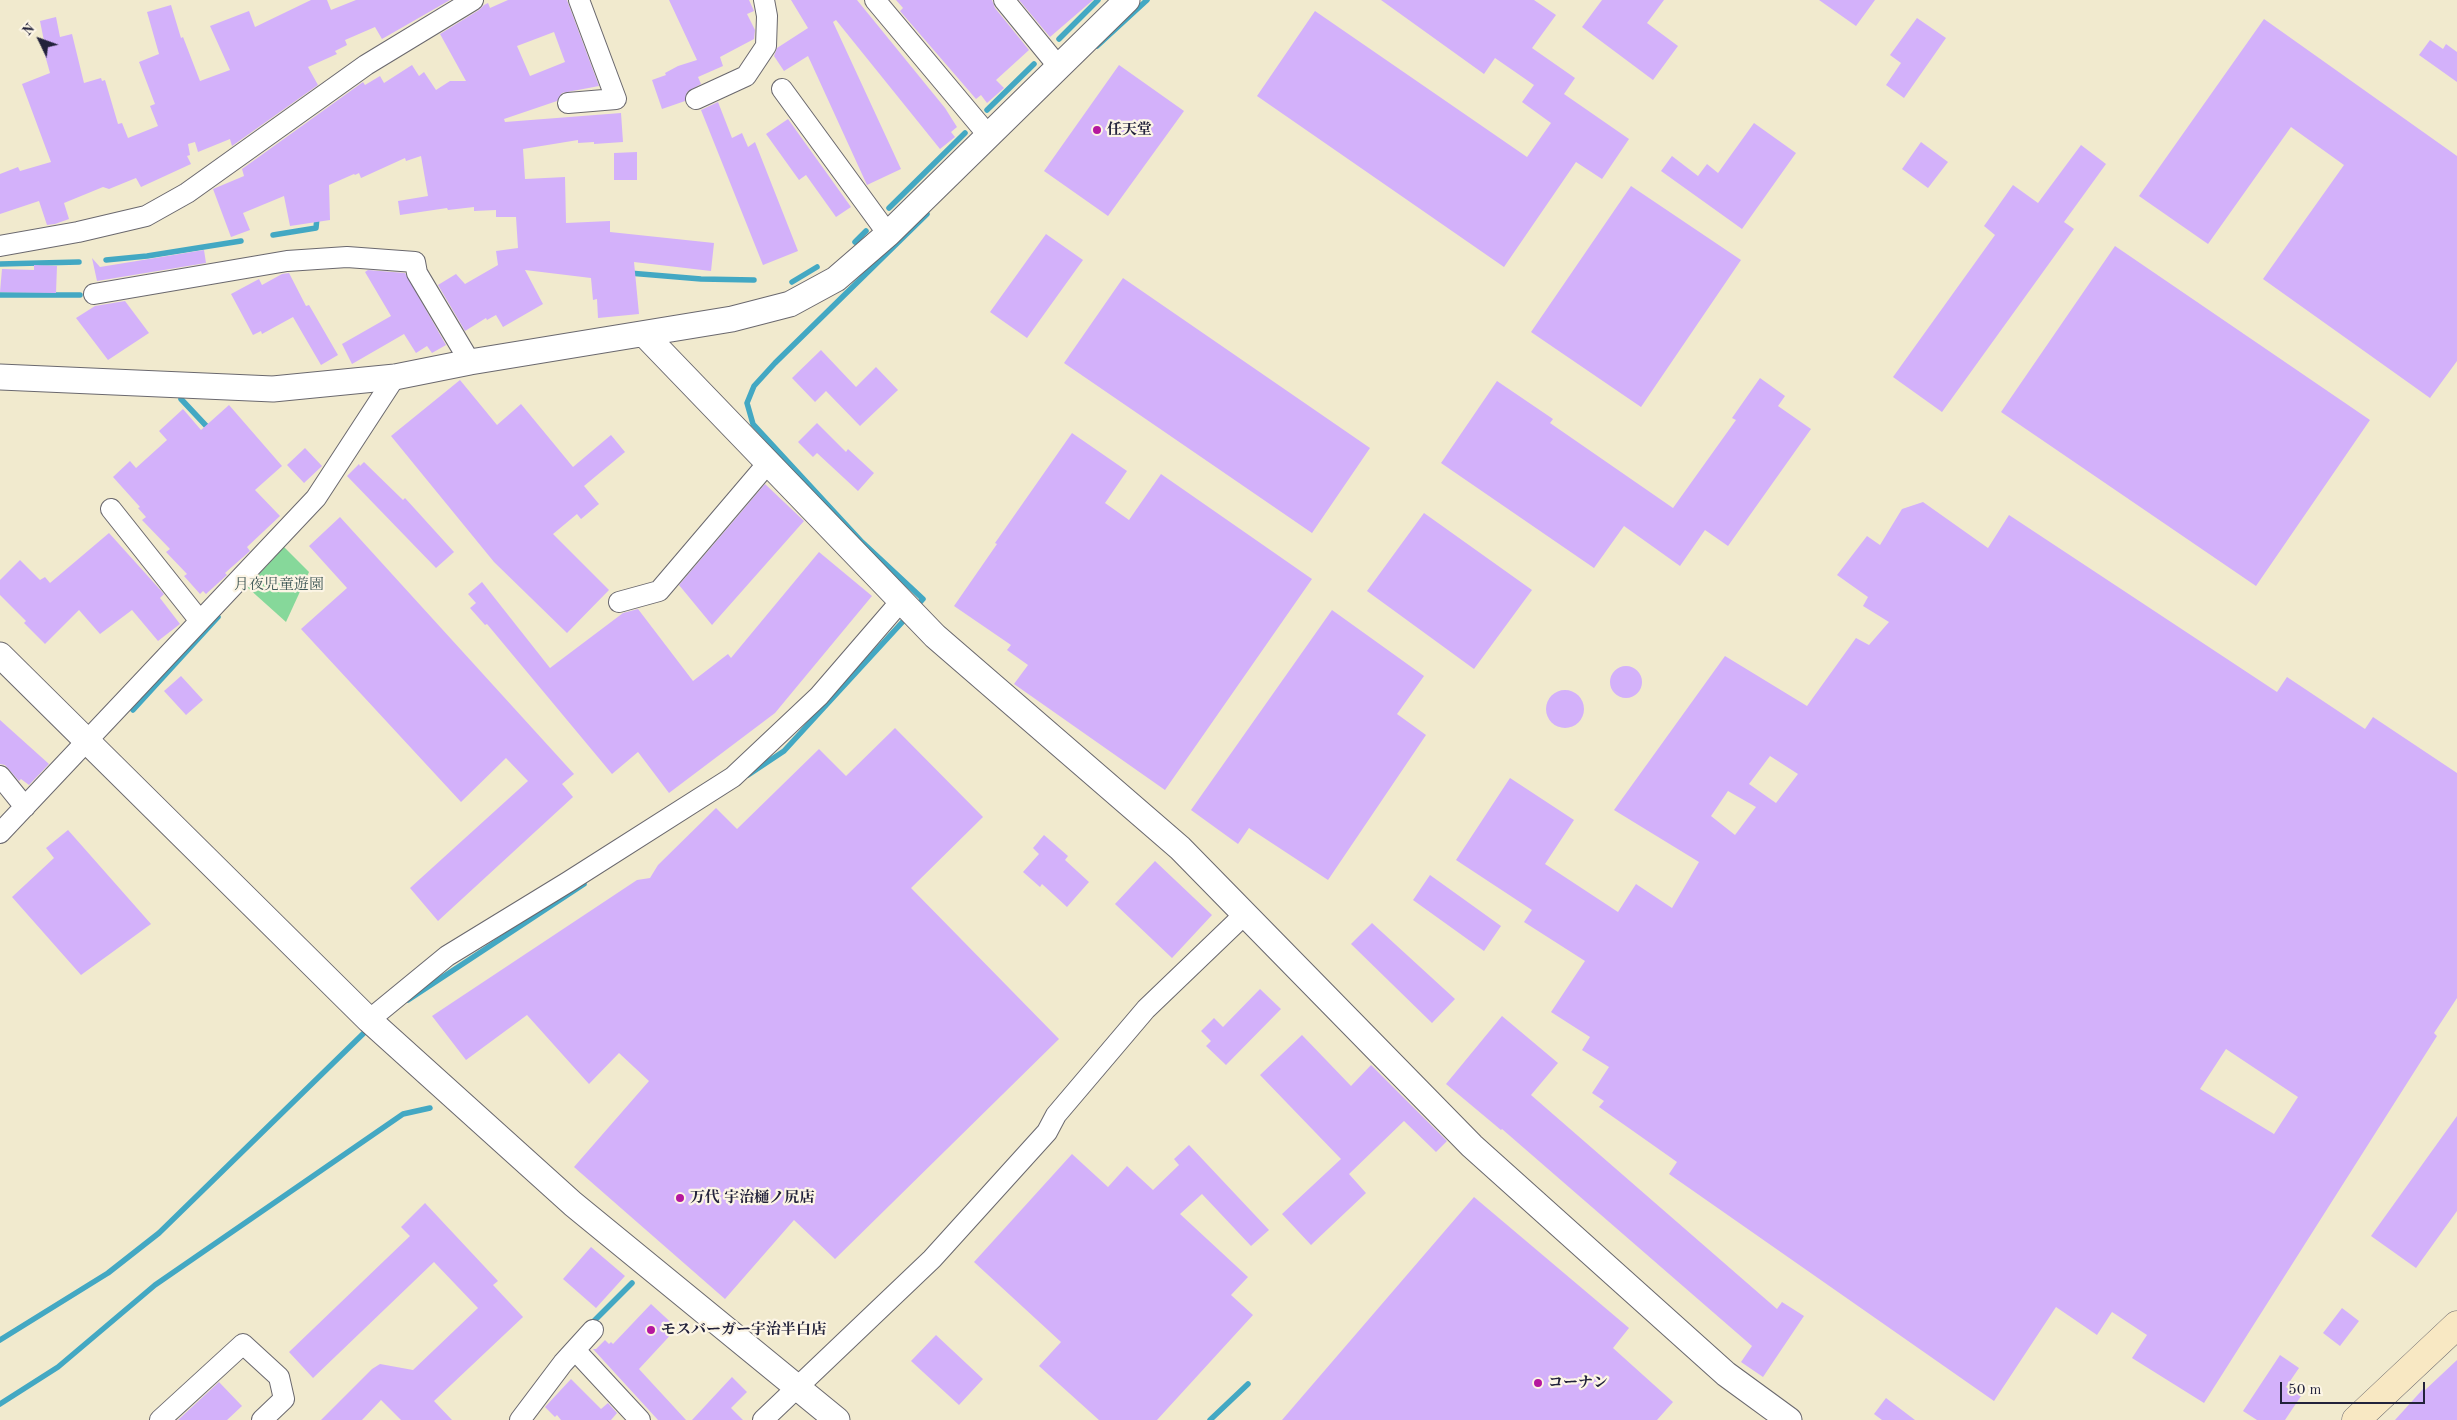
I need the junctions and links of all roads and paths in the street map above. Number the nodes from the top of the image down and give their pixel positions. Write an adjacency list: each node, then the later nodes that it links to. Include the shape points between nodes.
1 (473, 0): 13 (street, via 366,65 187,193 146,216)
2 (579, 0): 10 (street, via 616,98)
3 (764, 0): 9 (street, via 766,46 746,76)
4 (875, 0): 11 (street)
5 (1004, 0): 7 (street)
6 (1127, 0): 7 (street)
7 (1058, 66): 11 (street)
8 (782, 89): 12 (street)
9 (696, 99)
10 (568, 103)
11 (988, 135): 12 (street)
12 (888, 234): 15 (street, via 836,279 790,304 732,319)
13 (0, 246)
14 (94, 294): 16 (street, via 287,261 346,257 415,262 417,273)
15 (644, 334): 16 (street); 19 (street)
16 (470, 362): 18 (street)
17 (0, 377): 18 (street, via 272,389)
18 (395, 377): 23 (street, via 316,498)
19 (768, 464): 21 (street); 22 (street, via 658,591)
20 (111, 509): 23 (street)
21 (901, 601): 29 (street, via 935,636 1180,848); 30 (street, via 819,696 733,776 447,956)
22 (618, 602)
23 (200, 621): 25 (street)
24 (0, 655): 25 (street)
25 (87, 741): 27 (street); 30 (street)
26 (0, 776): 27 (street)
27 (25, 807): 28 (street)
28 (0, 833)
29 (1245, 914): 34 (street, via 1146,1009 1056,1115 1047,1132 932,1259); 41 (street, via 1472,1146 1726,1374)
30 (369, 1020): 34 (street, via 573,1204)
31 (592, 1330): 33 (street)
32 (2453, 1335): 42 (main road)
33 (575, 1350): 35 (street); 38 (street)
34 (798, 1386): 39 (street); 40 (street)
35 (524, 1418)
36 (160, 1420): 37 (street, via 243,1344 279,1377 281,1384 284,1399)
37 (262, 1420)
38 (640, 1420)
39 (764, 1420)
40 (837, 1420)
41 (1790, 1420)
42 (2356, 1420)

